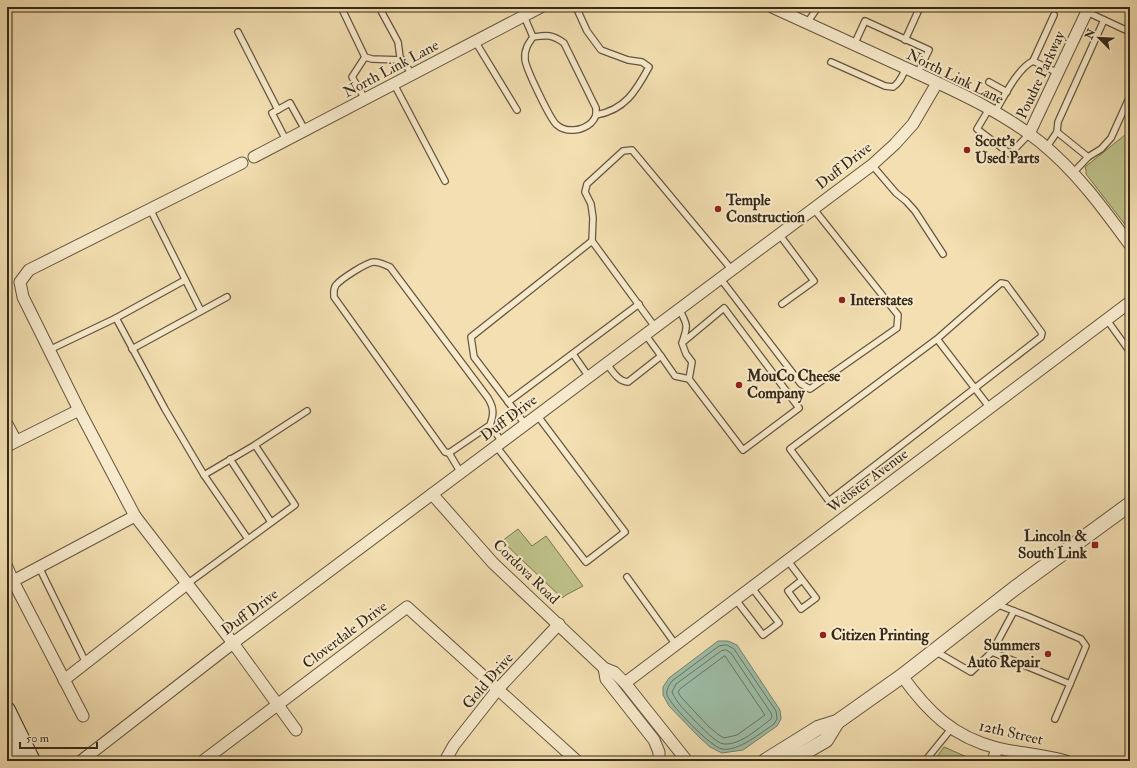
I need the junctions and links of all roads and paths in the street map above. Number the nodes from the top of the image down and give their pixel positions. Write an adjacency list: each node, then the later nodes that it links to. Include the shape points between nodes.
1 (341, 7): 19 (lane)
2 (379, 7): 20 (lane, via 398,42)
3 (541, 7): 10 (street, North Link Lane)
4 (576, 7): 36 (lane, via 587,31 601,50 628,60 642,62 649,67 631,96 618,108)
5 (772, 7): 12 (street, North Link Lane)
6 (818, 7): 12 (lane)
7 (920, 7): 16 (lane)
8 (1088, 9): 11 (lane); 24 (street, Poudre Parkway)
9 (1054, 15): 21 (lane)
10 (524, 16): 15 (lane); 17 (street, North Link Lane)
11 (1104, 20): 14 (lane); 38 (lane, via 1058,122)
12 (807, 23): 18 (street, North Link Lane)
13 (238, 32): 33 (lane)
14 (1130, 32)
15 (533, 37): 36 (lane, via 548,35 557,37 564,43 596,108); 36 (lane, via 526,48 524,60 532,81 556,125 568,130 578,129 591,123)
16 (905, 40): 18 (lane, via 866,21); 26 (lane, via 929,50)
17 (475, 41): 25 (street, North Link Lane); 34 (lane)
18 (854, 44): 23 (street, North Link Lane)
19 (365, 56): 20 (lane, via 372,59); 32 (lane, via 352,77)
20 (402, 60): 25 (lane)
21 (1033, 60): 24 (lane); 30 (lane, via 1027,64)
22 (831, 62): 23 (lane, via 885,86 893,87 901,80)
23 (906, 68): 26 (street, North Link Lane)
24 (1058, 73): 39 (street, Poudre Parkway)
25 (412, 74): 29 (street, North Link Lane)
26 (918, 74): 28 (street, North Link Lane)
27 (989, 82): 30 (lane)
28 (937, 83): 35 (street, North Link Lane); 45 (street, Duff Drive, via 913,124)
29 (394, 84): 32 (street, North Link Lane); 47 (lane)
30 (1007, 92): 35 (lane)
31 (1130, 96): 43 (lane, via 1111,138)
32 (365, 99): 37 (street, North Link Lane)
33 (278, 110): 37 (lane, via 290,103); 40 (lane, via 272,113)
34 (517, 110)
35 (992, 110): 39 (street, North Link Lane); 39 (lane, via 977,129 1010,154)
36 (596, 115)
37 (305, 130): 40 (street, North Link Lane)
38 (1057, 132): 41 (lane); 43 (lane)
39 (1029, 134): 41 (street, North Link Lane)
40 (286, 140): 42 (street, North Link Lane)
41 (1046, 148): 46 (street, North Link Lane)
42 (254, 157)
43 (1088, 158): 46 (lane)
44 (242, 163): 49 (street)
45 (872, 164): 48 (street, Duff Drive); 53 (lane, via 914,211)
46 (1073, 173): 52 (street, North Link Lane)
47 (446, 181)
48 (813, 208): 50 (street, Duff Drive); 55 (lane, via 898,315 897,328 810,389 801,384)
49 (150, 209): 56 (lane); 70 (street, via 29,270 20,282 23,297)
50 (780, 234): 54 (street, Duff Drive); 60 (lane, via 814,281)
51 (592, 241): 54 (lane, via 593,218 591,204 585,192 587,184 623,151 632,150); 59 (lane); 78 (lane, via 471,337 474,357)
52 (1130, 245)
53 (943, 254)
54 (732, 270): 55 (street, Duff Drive)
55 (720, 278): 61 (street, Duff Drive)
56 (185, 280): 62 (lane); 63 (lane)
57 (226, 297): 62 (lane)
58 (1130, 302): 64 (street, Webster Avenue)
59 (639, 304): 65 (lane); 72 (lane)
60 (782, 304)
61 (679, 309): 65 (street, Duff Drive); 68 (lane, via 687,323)
62 (201, 311): 69 (lane)
63 (116, 318): 69 (lane); 70 (lane)
64 (1107, 320): 71 (lane); 79 (street, Webster Avenue)
65 (656, 327): 66 (street, Duff Drive)
66 (645, 334): 73 (lane); 74 (street, Duff Drive)
67 (936, 339): 77 (lane); 77 (lane, via 1001,283 1006,284 1042,332 1041,337); 77 (lane, via 790,449 829,501)
68 (682, 343): 76 (lane, via 692,362); 76 (lane, via 724,308 799,408 743,450)
69 (132, 349): 92 (lane)
70 (49, 350): 80 (street)
71 (1130, 352)
72 (572, 354): 75 (lane); 78 (lane)
73 (661, 356): 74 (lane, via 628,382 619,379); 76 (lane, via 675,376)
74 (606, 364): 75 (street, Duff Drive)
75 (589, 377): 82 (street, Duff Drive)
76 (689, 379)
77 (975, 388): 79 (lane)
78 (508, 402): 84 (lane)
79 (990, 408): 98 (street, Webster Avenue)
80 (79, 410): 86 (street); 95 (street)
81 (307, 411): 87 (lane)
82 (537, 416): 84 (street, Duff Drive); 88 (lane, via 625,532 586,562)
83 (7, 424): 86 (street)
84 (525, 424): 88 (street, Duff Drive)
85 (490, 425): 88 (lane); 89 (lane); 89 (lane, via 494,416 488,398 390,267 373,262 337,284 333,290 334,297 445,452)
86 (12, 443)
87 (254, 444): 90 (lane); 96 (lane, via 295,505)
88 (499, 444): 91 (street, Duff Drive)
89 (449, 453): 91 (lane)
90 (230, 459): 92 (lane); 96 (lane)
91 (461, 473): 93 (street, Duff Drive)
92 (204, 475): 97 (lane)
93 (432, 494): 109 (street, Cordova Road, via 493,564); 110 (street, Duff Drive)
94 (1130, 504): 107 (street)
95 (135, 516): 99 (street); 104 (street)
96 (271, 522): 97 (lane)
97 (248, 539): 104 (lane)
98 (788, 561): 102 (lane); 105 (street, Webster Avenue)
99 (39, 567): 103 (street); 114 (lane)
100 (7, 568): 103 (street)
101 (627, 577): 111 (lane)
102 (802, 580): 102 (lane, via 816,598 801,609 788,591)
103 (13, 581): 117 (street)
104 (187, 584): 110 (street); 114 (street)
105 (752, 588): 106 (street, Webster Avenue); 106 (lane, via 779,623 763,635)
106 (736, 600): 111 (street, Webster Avenue)
107 (994, 604): 108 (lane); 112 (street)
108 (1014, 611): 113 (lane); 119 (lane, via 1081,639 1086,646)
109 (559, 624): 115 (street, Cordova Road); 120 (street, Gold Drive)
110 (233, 643): 121 (street); 132 (street, Duff Drive)
111 (676, 645): 118 (street, Webster Avenue)
112 (934, 651): 113 (lane, via 971,672); 116 (street)
113 (992, 652): 119 (lane)
114 (86, 663): 117 (street)
115 (604, 668): 118 (street, Cordova Road, via 614,672); 136 (street, Cordova Road, via 606,678 654,740 659,752)
116 (902, 676): 125 (street); 126 (street, 12th Street, via 934,714)
117 (64, 680): 123 (street)
118 (625, 683): 137 (street, Cordova Road)
119 (1070, 684): 124 (lane)
120 (498, 689): 121 (street, Cloverdale Drive, via 407,607); 134 (street, Gold Drive); 135 (street)
121 (277, 704): 127 (street); 133 (street, Cloverdale Drive)
122 (7, 710): 131 (main road)
123 (83, 716)
124 (1055, 719)
125 (836, 722): 138 (street, via 818,728); 139 (street, via 826,740)
126 (952, 729): 129 (street, 12th Street, via 969,739); 140 (lane)
127 (296, 730)
128 (7, 745): 130 (main road)
129 (997, 748): 141 (street); 142 (street, 12th Street)
130 (15, 761)
131 (32, 761)
132 (81, 761)
133 (203, 761)
134 (445, 761)
135 (577, 761)
136 (659, 761)
137 (687, 761)
138 (765, 761)
139 (790, 761)
140 (925, 761)
141 (993, 761)
142 (1066, 761)

